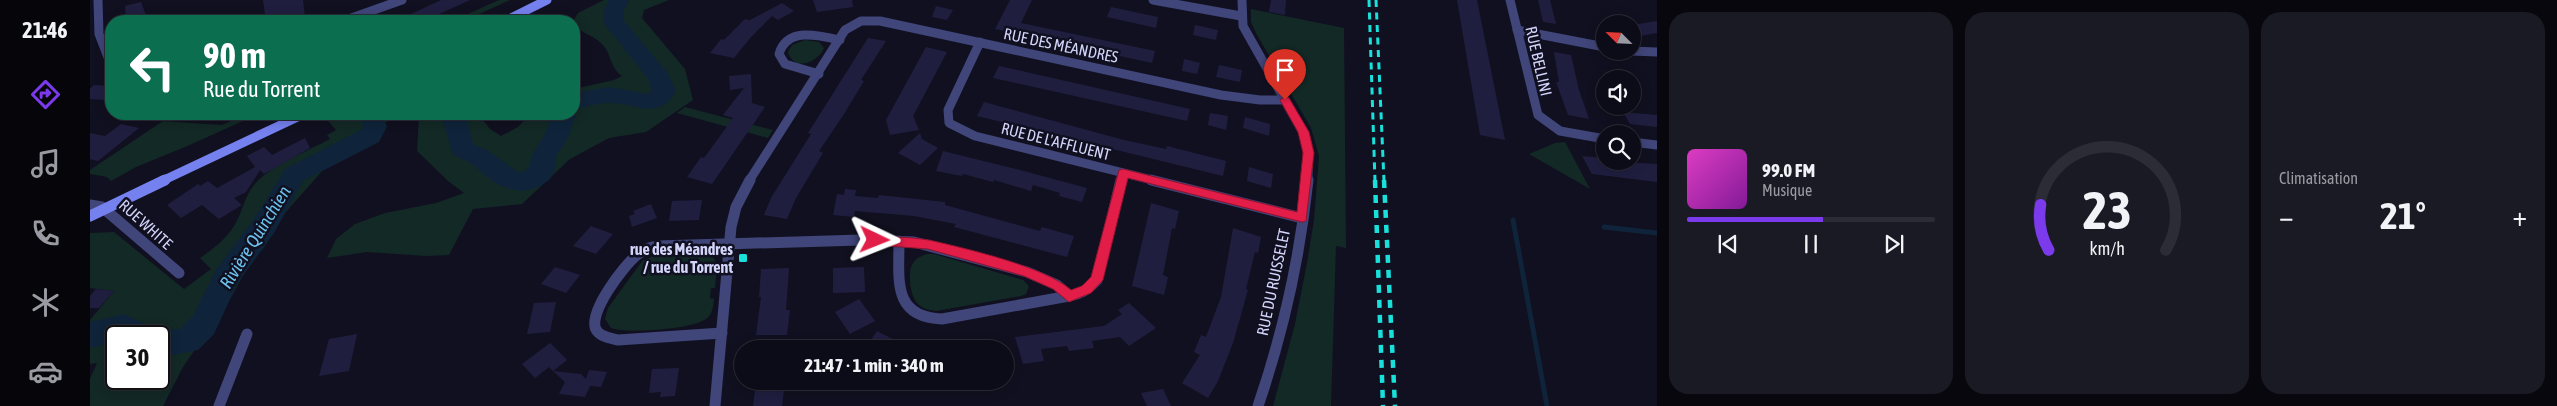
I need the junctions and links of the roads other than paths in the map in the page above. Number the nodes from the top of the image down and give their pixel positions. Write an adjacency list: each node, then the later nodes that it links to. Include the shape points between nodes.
1 (98, 0): 14 (street, via 97,19)
2 (402, 0): 7 (street)
3 (547, 0): 8 (main road)
4 (1153, 0): 9 (street)
5 (1242, 0): 9 (street, RUE DU RUISSELET)
6 (1510, 0): 10 (street, RUE BELLINI)
7 (360, 15)
8 (517, 15)
9 (1241, 16): 18 (street, RUE DU RUISSELET, via 1248,36)
10 (1517, 30): 13 (street); 20 (street, RUE BELLINI, via 1534,107 1542,120 1572,135)
11 (840, 40): 12 (street, RUE DES MÉANDRES, via 852,24 868,20); 17 (street, RUE DES MÉANDRES); 17 (street, via 804,35 788,39 780,48 780,58 786,64)
12 (980, 42): 18 (street, RUE DES MÉANDRES, via 1221,95); 23 (street, RUE DE L'AFFLUENT, via 948,110 947,117 952,125 975,136)
13 (1596, 45)
14 (105, 51)
15 (1641, 51): 16 (street)
16 (1657, 52)
17 (819, 74): 29 (street, RUE DES MÉANDRES, via 744,190 733,216)
18 (1285, 100): 27 (street, RUE DU RUISSELET, via 1304,132 1308,153)
19 (291, 120): 25 (main road)
20 (1596, 138)
21 (1641, 143): 22 (street)
22 (1657, 144)
23 (1123, 173): 27 (street, RUE DE L'AFFLUENT); 31 (street, via 1097,280 1087,290)
24 (90, 205): 25 (street, RUE WHITE)
25 (105, 209): 26 (main road); 30 (street, RUE WHITE)
26 (90, 216)
27 (1302, 218): 36 (street, RUE DU RUISSELET, via 1283,319)
28 (899, 241): 29 (street); 31 (street, via 928,244 1027,272 1057,285); 31 (street, via 902,298 910,310 922,318 942,319)
29 (729, 244): 32 (street, RUE DES MÉANDRES); 32 (street, via 655,246 641,251 604,296 593,320 603,336 618,340)
30 (179, 272)
31 (1069, 296)
32 (722, 333): 35 (street, RUE DES MÉANDRES)
33 (247, 334): 34 (street)
34 (219, 406)
35 (715, 406)
36 (1258, 406)

